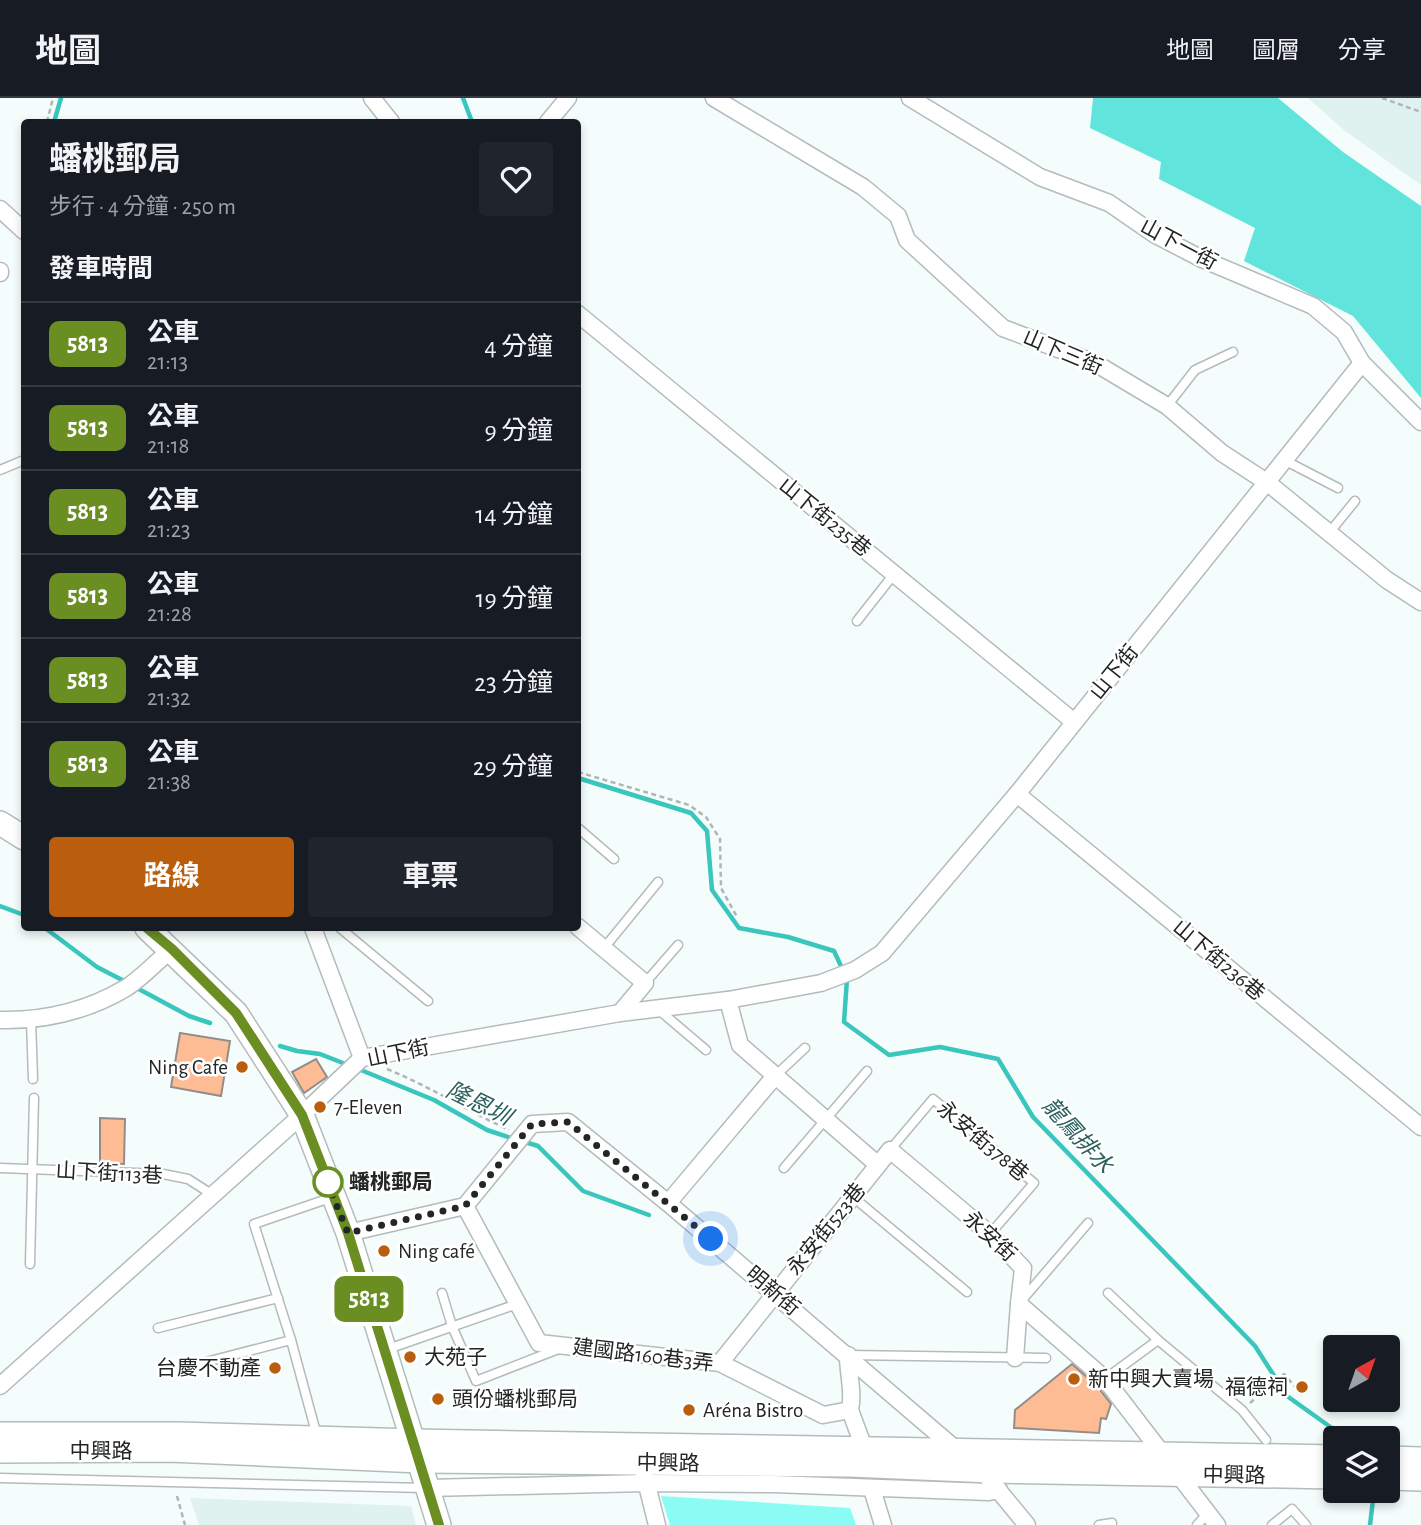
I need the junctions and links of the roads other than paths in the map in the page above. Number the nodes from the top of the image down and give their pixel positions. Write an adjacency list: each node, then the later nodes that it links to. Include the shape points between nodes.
1 (372, 98): 5 (street)
2 (568, 98): 6 (street)
3 (714, 98): 12 (street, 山下三街, via 863,187 898,216 907,240 1003,328 1095,363)
4 (910, 98): 11 (street, 山下一街, via 1040,177 1110,204 1166,240 1313,306 1344,332)
5 (389, 119)
6 (550, 119)
7 (0, 209): 8 (street)
8 (21, 228)
9 (581, 316): 21 (street, 山下街235巷)
10 (1233, 352): 12 (lane, via 1195,370)
11 (1362, 363): 13 (street, 山下一街); 14 (street, 山下街)
12 (1167, 406): 17 (street, 山下三街, via 1222,453)
13 (1421, 422)
14 (1284, 460): 17 (street, 山下街); 18 (lane)
15 (21, 461): 16 (lane)
16 (0, 470)
17 (1268, 483): 20 (street, 山下三街); 24 (street, 山下街)
18 (1338, 488)
19 (1355, 500): 20 (lane)
20 (1329, 533): 22 (street, 山下三街)
21 (894, 574): 23 (lane); 24 (street, 山下街235巷)
22 (1421, 602)
23 (857, 621)
24 (1073, 721): 25 (street, 山下街)
25 (1017, 794): 39 (street, 山下街, via 882,953 832,980); 54 (street, 山下街236巷)
26 (0, 823): 28 (street)
27 (581, 831): 29 (lane)
28 (21, 836)
29 (614, 859)
30 (658, 882): 36 (lane)
31 (581, 929): 36 (street)
32 (151, 931): 37 (street)
33 (317, 931): 47 (street)
34 (344, 931): 40 (lane)
35 (678, 945): 38 (lane)
36 (604, 948): 38 (street)
37 (172, 949): 44 (street, via 131,984 80,1010); 52 (street, via 236,1013)
38 (645, 983): 42 (street)
39 (728, 1000): 41 (street, 山下街); 49 (street, via 740,1045)
40 (428, 1002)
41 (657, 1008): 42 (street, 山下街); 46 (lane)
42 (620, 1013): 47 (street, 山下街)
43 (0, 1020): 44 (street)
44 (31, 1020): 50 (lane)
45 (806, 1048): 49 (lane)
46 (706, 1049)
47 (356, 1064): 52 (street, 山下街)
48 (867, 1071): 53 (lane)
49 (775, 1076): 53 (street); 63 (street)
50 (33, 1079)
51 (34, 1098): 59 (lane)
52 (302, 1115): 60 (street, 山下街); 61 (street)
53 (825, 1119): 56 (street); 57 (lane)
54 (1421, 1127)
55 (891, 1150): 56 (street); 67 (street, 永安街); 67 (lane, 永安街378巷, via 933,1099 1034,1183)
56 (878, 1165): 62 (street, 永安街523巷)
57 (784, 1167)
58 (0, 1168): 59 (lane, 山下街113巷)
59 (32, 1169): 60 (lane, 山下街113巷, via 163,1174 188,1179); 68 (lane)
60 (213, 1195): 88 (street, 山下街)
61 (333, 1197): 66 (street); 73 (lane, via 254,1224)
62 (853, 1197): 69 (lane); 71 (street, 永安街523巷)
63 (668, 1203): 64 (street, 明新街, via 568,1122 523,1135); 71 (street, 明新街)
64 (465, 1206): 66 (street); 74 (street, 建國路160巷3弄)
65 (1088, 1223): 75 (lane)
66 (348, 1233): 81 (street)
67 (990, 1234): 75 (street, 永安街, via 1023,1268)
68 (30, 1264)
69 (967, 1292)
70 (442, 1293): 76 (lane)
71 (775, 1293): 82 (street, 明新街); 85 (street, 永安街523巷)
72 (1108, 1293): 79 (lane)
73 (278, 1298): 77 (lane); 78 (lane)
74 (517, 1304): 76 (lane); 80 (street, 建國路160巷3弄, via 539,1343)
75 (1019, 1304): 83 (street); 87 (street)
76 (452, 1326): 80 (lane, via 476,1381); 81 (lane)
77 (158, 1328)
78 (291, 1339): 86 (lane); 91 (lane)
79 (1158, 1340): 87 (lane); 92 (lane, via 1242,1410)
80 (566, 1346): 85 (street, 建國路160巷3弄)
81 (385, 1350): 95 (street)
82 (848, 1355): 83 (lane); 89 (street, via 853,1396); 100 (street, 明新街)
83 (1015, 1358): 84 (lane)
84 (1046, 1358)
85 (720, 1363): 89 (street, 建國路160巷3弄, via 823,1415)
86 (175, 1370)
87 (1105, 1379): 96 (street)
88 (0, 1386)
89 (850, 1410): 93 (street)
90 (0, 1434): 91 (street, 中興路)
91 (318, 1438): 95 (street, 中興路)
92 (1266, 1440)
93 (864, 1448): 95 (street, 中興路); 100 (street, 中興路)
94 (0, 1451): 95 (street, 中興路)
95 (417, 1451): 101 (street, 中興路); 107 (street)
96 (1160, 1454): 97 (street, 中興路); 100 (street, 中興路); 102 (street)
97 (1323, 1457)
98 (1400, 1458): 99 (street)
99 (1421, 1459)
100 (969, 1460): 101 (street, 中興路); 102 (street, 中興路); 109 (street, 明新街)
101 (644, 1473): 107 (street); 108 (street); 113 (street)
102 (1178, 1473): 103 (street, 中興路); 110 (street)
103 (1323, 1477)
104 (0, 1478): 107 (lane)
105 (1400, 1478): 106 (street)
106 (1421, 1479)
107 (428, 1488): 112 (street)
108 (872, 1489): 109 (street); 114 (street)
109 (999, 1490): 115 (street, 明新街)
110 (1208, 1521)
111 (1112, 1522): 116 (lane)
112 (439, 1525)
113 (657, 1525)
114 (883, 1525)
115 (1027, 1525)
116 (1099, 1525)
117 (1272, 1525): 118 (lane, via 1292,1509)
118 (1306, 1525)

